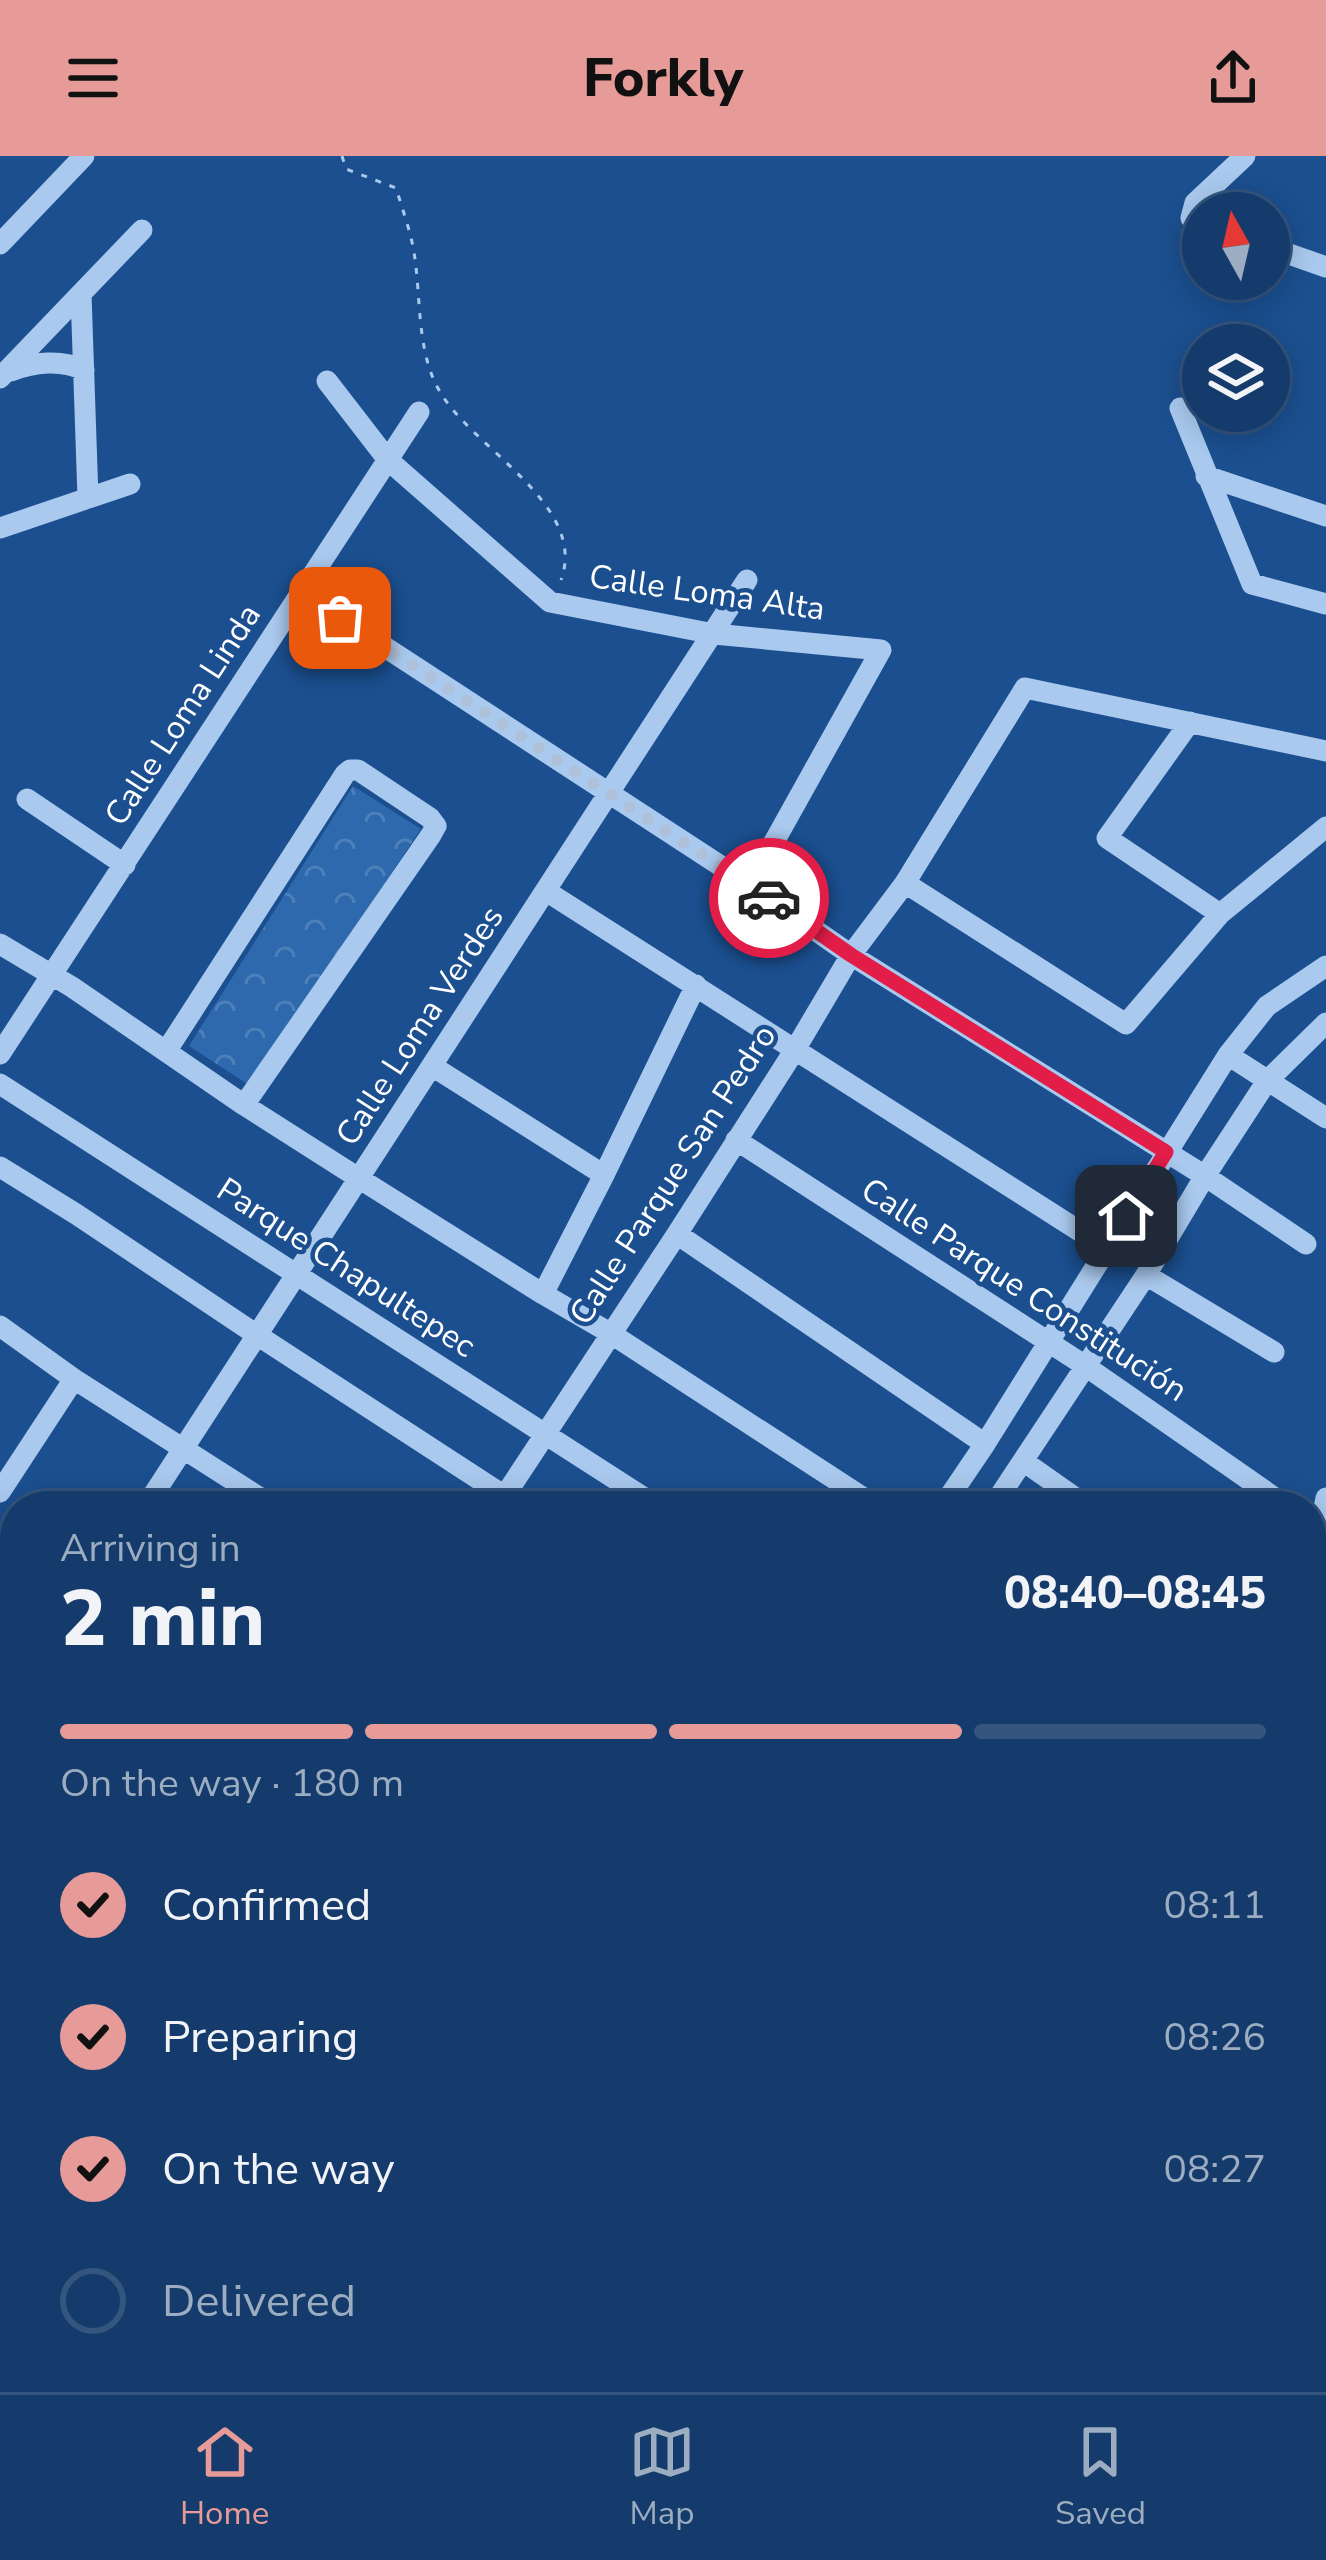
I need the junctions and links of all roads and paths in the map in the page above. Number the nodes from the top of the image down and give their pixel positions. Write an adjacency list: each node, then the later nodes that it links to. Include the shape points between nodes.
1 (342, 156): 23 (path, via 346,169 396,188 415,253 427,363 442,395 542,498 563,532 564,575)
2 (1245, 156): 4 (street)
3 (77, 158): 6 (street)
4 (1207, 192)
5 (142, 230): 9 (street)
6 (0, 244)
7 (1290, 254): 8 (street)
8 (1326, 267)
9 (81, 294): 10 (street); 11 (street)
10 (84, 370): 11 (street, via 28,364); 18 (street)
11 (2, 375)
12 (328, 381): 15 (street, Calle Loma Alta)
13 (1180, 408): 16 (street)
14 (419, 412): 15 (street, Calle Loma Linda)
15 (388, 460): 22 (street, Calle Loma Linda); 23 (street, Calle Loma Alta)
16 (1206, 476): 19 (street); 24 (street, via 1252,584)
17 (130, 484): 18 (street)
18 (88, 498): 20 (street)
19 (1326, 516)
20 (0, 528)
21 (747, 580): 25 (street, Calle Loma Verdes)
22 (302, 593): 28 (street); 31 (street, Calle Loma Linda)
23 (550, 602): 25 (street, Calle Loma Alta)
24 (1326, 604)
25 (714, 634): 28 (street, Calle Loma Verdes); 33 (street, Calle Loma Alta, via 881,650)
26 (1190, 722): 27 (street); 32 (street, Calle Parque San Pedro, via 1025,688); 35 (street, via 1107,838)
27 (1326, 751)
28 (610, 794): 33 (street); 34 (street, Calle Loma Verdes)
29 (27, 799): 31 (street)
30 (1326, 826): 35 (street)
31 (125, 865): 39 (street, Calle Loma Linda)
32 (905, 883): 35 (street, via 1126,1024); 37 (street, Calle Parque San Pedro)
33 (750, 885): 37 (street)
34 (546, 891): 40 (street); 46 (street, Calle Loma Verdes)
35 (1220, 914)
36 (0, 944): 39 (street)
37 (851, 955): 42 (street, Calle Parque San Pedro); 52 (street)
38 (1326, 966): 45 (street, via 1267,1006)
39 (50, 976): 43 (street); 44 (street, Calle Loma Linda)
40 (696, 986): 42 (street); 54 (street)
41 (1326, 1023): 47 (street)
42 (796, 1048): 51 (street, Calle Parque San Pedro); 59 (street)
43 (167, 1050): 49 (street); 49 (street, via 345,774 358,770 430,818 431,836)
44 (0, 1054)
45 (1228, 1055): 47 (street); 52 (street)
46 (433, 1066): 54 (street); 56 (street, Calle Loma Verdes)
47 (1267, 1081): 50 (street); 55 (street)
48 (0, 1084): 61 (street, Parque Chapultepec)
49 (244, 1105): 56 (street)
50 (1326, 1118)
51 (736, 1140): 57 (street, Calle Parque San Pedro); 66 (street, Calle Parque Constitución)
52 (1166, 1152): 55 (street); 59 (street)
53 (0, 1167): 65 (street)
54 (604, 1175): 62 (street)
55 (1204, 1176): 58 (street); 60 (street)
56 (360, 1179): 61 (street, Calle Loma Verdes); 62 (street)
57 (676, 1234): 64 (street, Calle Parque San Pedro); 71 (street)
58 (1306, 1244)
59 (1106, 1248): 66 (street)
60 (1146, 1275): 67 (street); 68 (street)
61 (296, 1276): 65 (street, Calle Loma Verdes); 70 (street, Parque Chapultepec)
62 (543, 1294): 64 (street)
63 (0, 1326): 69 (street)
64 (610, 1333): 70 (street, Calle Parque San Pedro); 80 (street)
65 (256, 1335): 72 (street, Calle Loma Verdes); 77 (street)
66 (1048, 1343): 68 (street, Calle Parque Constitución); 71 (street)
67 (1274, 1352)
68 (1084, 1365): 73 (street); 84 (street, Calle Parque Constitución)
69 (74, 1379): 72 (street); 74 (street)
70 (544, 1434): 78 (street, Calle Parque San Pedro); 79 (street, Parque Chapultepec)
71 (985, 1444): 81 (street)
72 (182, 1448): 75 (street, Calle Loma Verdes); 76 (street)
73 (1023, 1461): 82 (street); 83 (street)
74 (1, 1491)
75 (155, 1491)
76 (249, 1491)
77 (490, 1491)
78 (514, 1491)
79 (633, 1491)
80 (853, 1491)
81 (954, 1491)
82 (1003, 1491)
83 (1066, 1491)
84 (1259, 1491)

